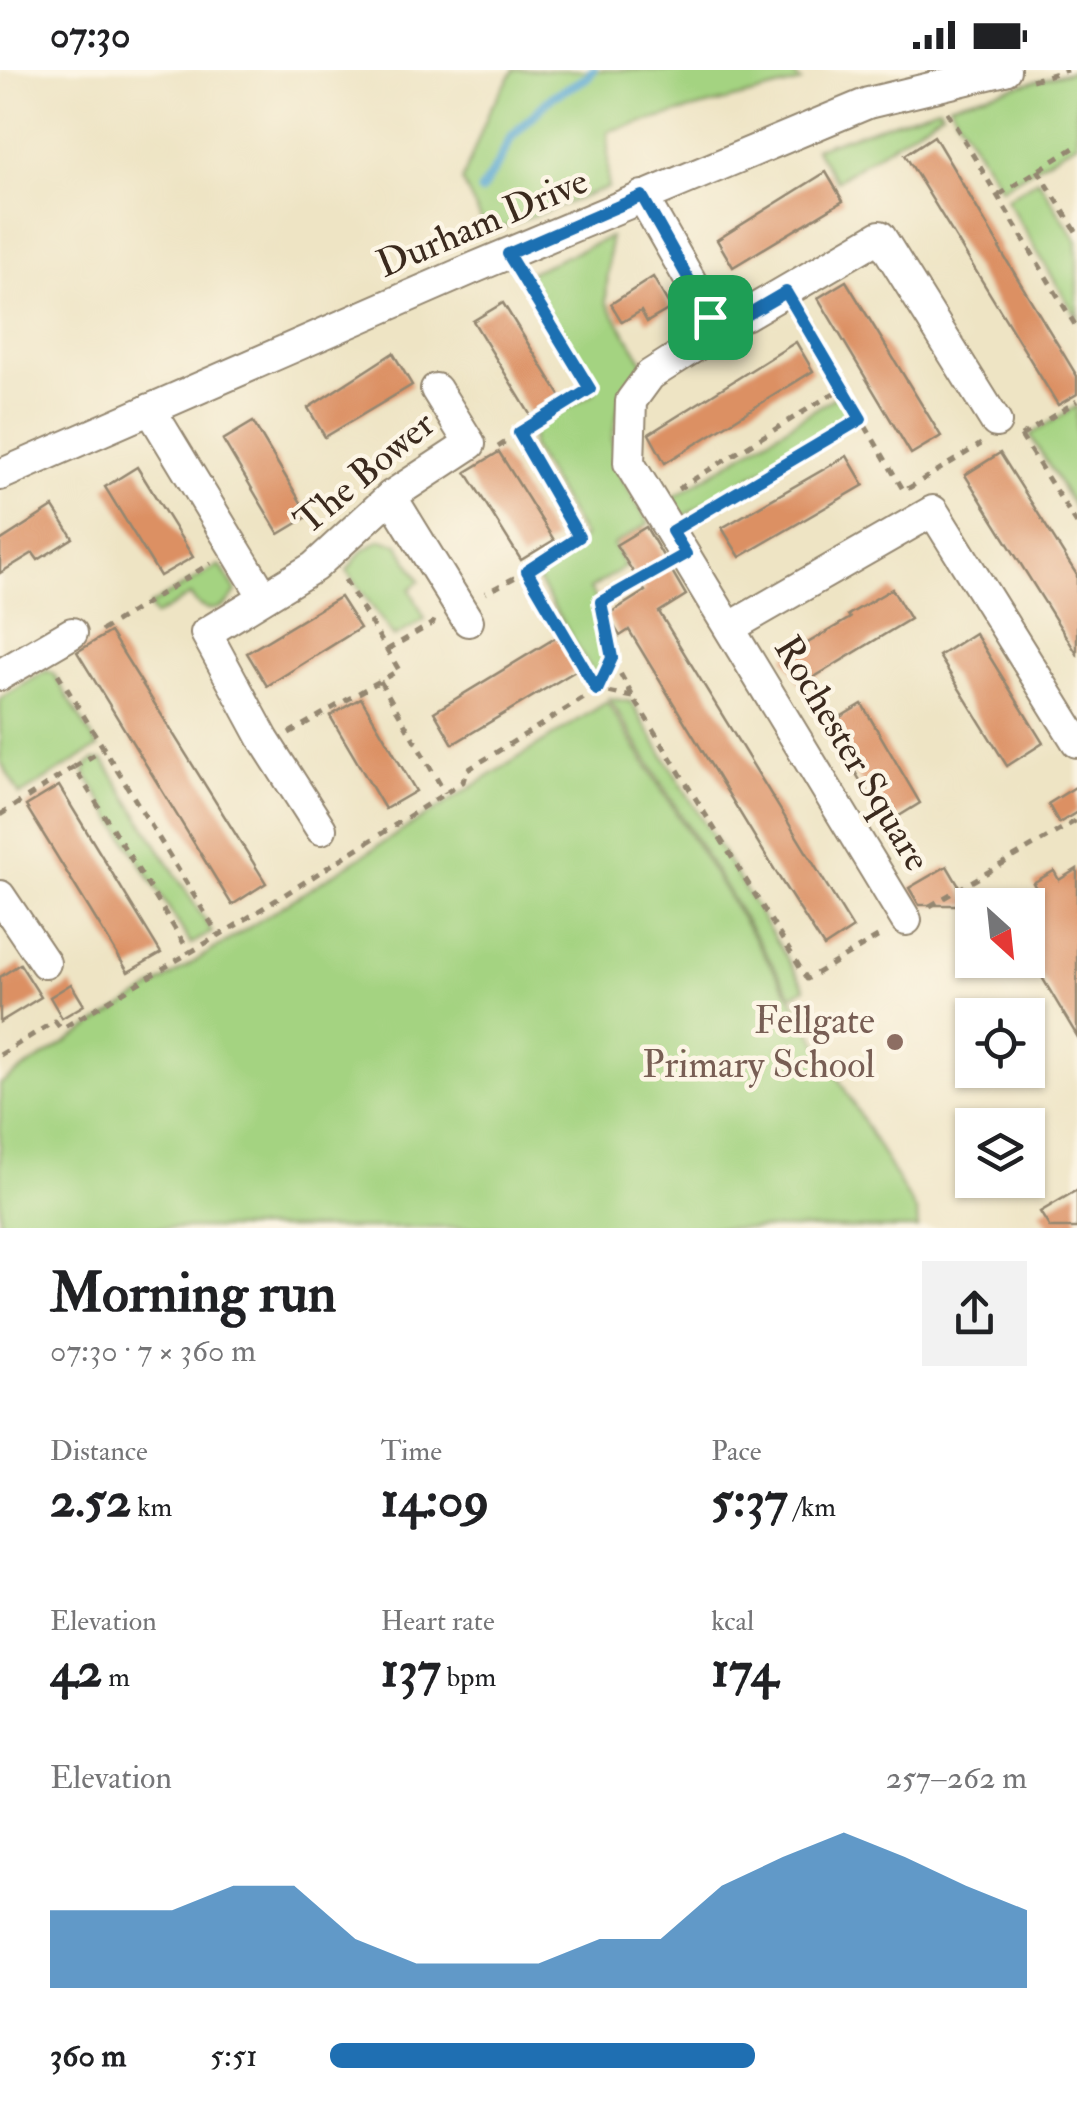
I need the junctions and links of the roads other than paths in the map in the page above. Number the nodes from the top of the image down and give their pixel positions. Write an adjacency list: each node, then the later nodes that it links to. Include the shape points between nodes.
1 (1005, 70): 2 (street, Durham Drive, via 868,104)
2 (642, 196): 3 (street); 5 (street, Durham Drive)
3 (710, 317): 6 (street, via 745,316 880,236); 11 (street, Rochester Square, via 697,345 650,374 631,401 629,463)
4 (436, 389): 8 (street, The Bower, via 470,444)
5 (150, 409): 7 (street, Durham Drive); 9 (street)
6 (991, 432)
7 (0, 474)
8 (390, 496): 9 (street, The Bower, via 314,567); 10 (street)
9 (264, 597): 15 (street, The Bower, via 206,633)
10 (468, 621)
11 (731, 628): 14 (street, via 934,511); 17 (street, Rochester Square)
12 (81, 635): 13 (street)
13 (2, 669)
14 (1077, 742)
15 (320, 829)
16 (0, 896): 18 (street)
17 (906, 920)
18 (46, 962)

